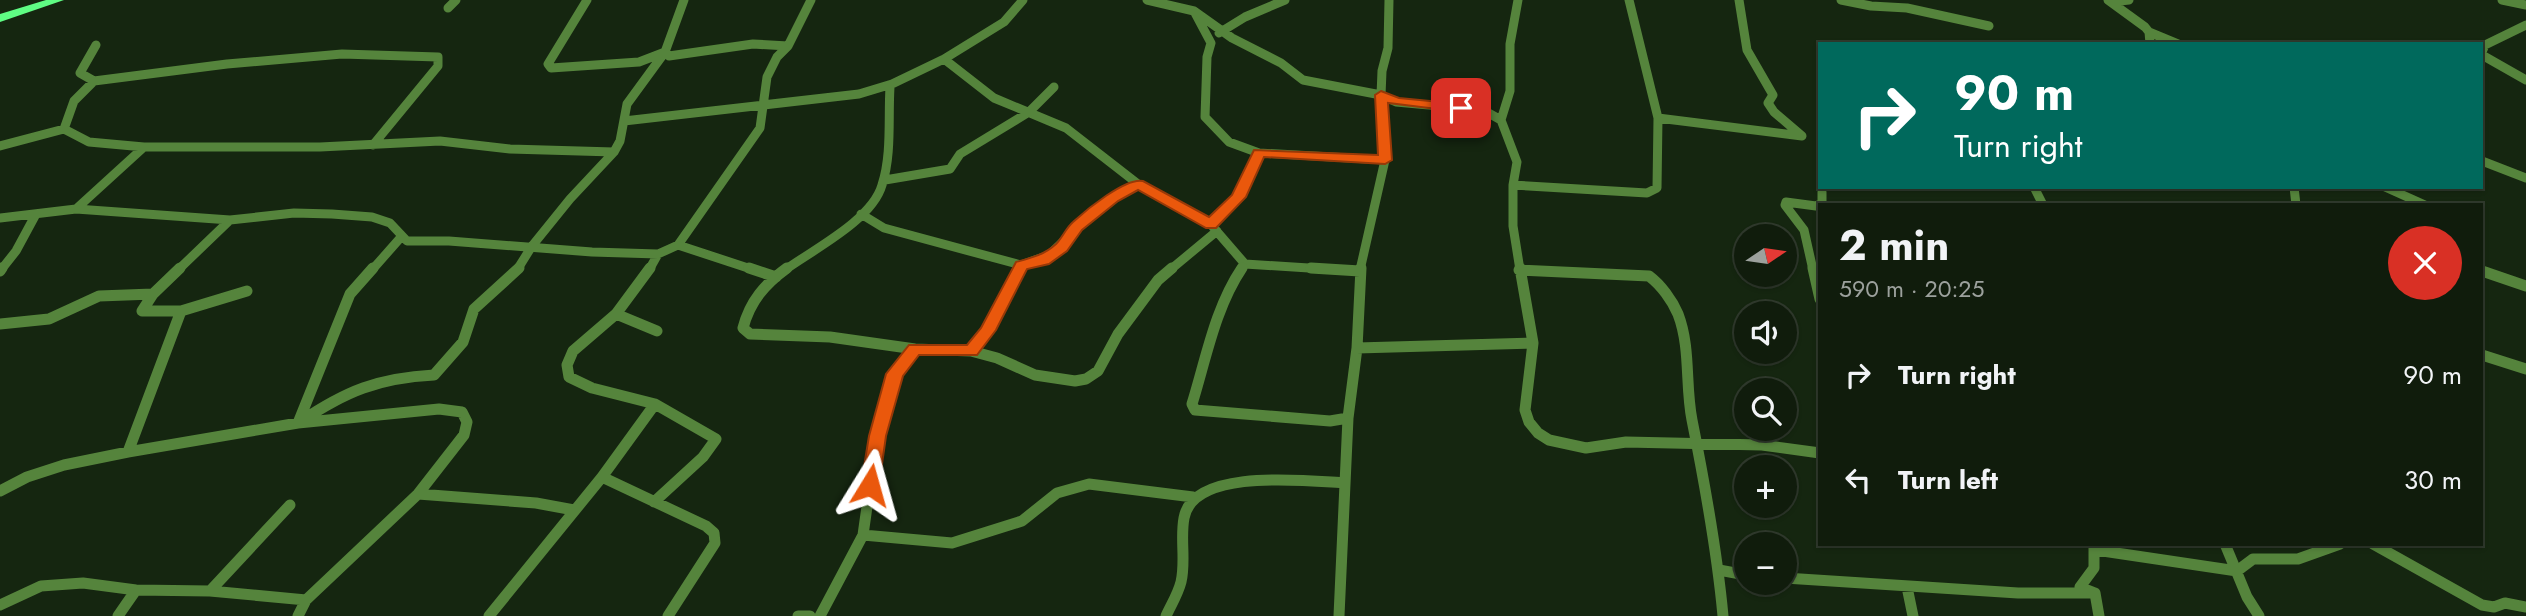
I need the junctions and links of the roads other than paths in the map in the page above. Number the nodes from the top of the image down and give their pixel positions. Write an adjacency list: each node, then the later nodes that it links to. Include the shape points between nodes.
1 (58, 0): 20 (main road)
2 (456, 0): 18 (street)
3 (587, 0): 31 (street, via 548,64 551,68 639,62)
4 (684, 0): 31 (street)
5 (811, 0): 29 (street)
6 (1023, 0): 33 (street, via 1004,23 962,43)
7 (1147, 0): 19 (street)
8 (1285, 0): 23 (street)
9 (1389, 0): 38 (street)
10 (1518, 0): 42 (street, via 1510,45 1512,86)
11 (1629, 0): 41 (street)
12 (1739, 0): 41 (street, via 1747,50 1773,95 1768,103 1802,135)
13 (1841, 0): 22 (street, via 1907,8)
14 (2129, 0): 16 (street)
15 (2502, 0): 17 (street)
16 (2109, 1): 24 (street)
17 (2526, 5)
18 (448, 8)
19 (1194, 11): 23 (street); 27 (street)
20 (0, 18)
21 (2526, 25): 30 (street, via 2485,45)
22 (1989, 26)
23 (1221, 30): 27 (street); 38 (street, via 1303,80)
24 (2149, 32): 25 (street); 26 (street)
25 (2150, 42)
26 (2173, 42)
27 (1211, 43): 49 (street, via 1205,117 1229,142)
28 (96, 45): 35 (street, via 80,73)
29 (788, 46): 31 (street, via 753,44 669,56); 39 (street, via 767,76)
30 (2483, 50)
31 (665, 52): 43 (street, via 627,104)
32 (2483, 54): 34 (street)
33 (944, 59): 36 (street); 40 (street, via 994,98)
34 (2526, 80)
35 (94, 81): 44 (street, via 74,101); 45 (street, via 342,54 438,57 438,66)
36 (890, 87): 39 (street); 53 (street)
37 (1054, 87): 40 (street)
38 (1381, 95): 42 (street, via 1396,102 1482,110); 50 (street)
39 (764, 104): 43 (street); 68 (street, via 760,128)
40 (1029, 112): 53 (street, via 960,154 950,169); 54 (street, via 1066,128)
41 (1658, 118): 55 (street, via 1654,191)
42 (1501, 120): 55 (street, via 1517,162)
43 (624, 121): 48 (street)
44 (64, 129): 46 (street); 47 (street, via 89,142)
45 (373, 145): 47 (street); 48 (street, via 440,141 510,149)
46 (0, 146)
47 (144, 147): 61 (street)
48 (614, 152): 69 (street)
49 (1259, 153): 50 (street); 66 (street, via 1239,197)
50 (1385, 160): 75 (street)
51 (2483, 161): 52 (street)
52 (2526, 178)
53 (885, 180): 63 (street)
54 (1138, 184): 66 (street); 72 (street, via 1096,209 1052,254)
55 (1513, 185): 73 (street)
56 (2389, 189): 59 (street)
57 (1822, 192): 58 (street)
58 (1820, 203)
59 (2421, 203)
60 (1818, 205): 79 (street, via 1785,205 1804,230)
61 (76, 209): 62 (street); 65 (street)
62 (36, 214): 64 (street); 74 (street)
63 (861, 214): 72 (street, via 884,228); 77 (street)
64 (0, 218)
65 (230, 220): 67 (street, via 294,213 372,217 390,223); 81 (street)
66 (1214, 228): 71 (street); 89 (street, via 1158,280 1118,334 1098,371 1086,379 1065,381 1035,375)
67 (402, 236): 69 (street, via 407,242); 94 (street, via 350,294)
68 (678, 245): 70 (street); 77 (street)
69 (533, 246): 70 (street); 94 (street, via 519,269 474,309 463,342 434,375 369,382)
70 (658, 254): 83 (street)
71 (1245, 264): 75 (street); 93 (street, via 1225,300 1192,404 1195,411 1330,421)
72 (1021, 265): 89 (street, via 988,330)
73 (1519, 270): 86 (street); 95 (street, via 1655,279 1677,312 1685,340 1692,419)
74 (0, 271)
75 (1360, 271): 87 (street)
76 (2483, 271): 78 (street)
77 (776, 277): 88 (street, via 749,306 743,328 750,334 830,337)
78 (2526, 285)
79 (1818, 290)
80 (247, 291): 82 (street)
81 (153, 294): 82 (street, via 142,312); 84 (street, via 99,296 60,316)
82 (181, 312): 96 (street)
83 (616, 314): 85 (street); 92 (street, via 573,351 567,365 569,377 592,388)
84 (0, 324)
85 (657, 331)
86 (1533, 343): 87 (street); 95 (street, via 1525,410 1529,422 1549,440 1586,448 1626,442)
87 (1357, 348): 93 (street)
88 (915, 349): 89 (street); 106 (street, via 895,374 877,436)
89 (971, 351)
90 (2483, 355): 91 (street)
91 (2526, 369)
92 (655, 404): 98 (street); 103 (street, via 716,439)
93 (1348, 418): 99 (street)
94 (298, 423): 96 (street); 101 (street, via 439,409 461,412 467,422 464,435)
95 (1699, 445): 97 (street, via 1762,445); 111 (street)
96 (128, 452): 100 (street, via 64,465)
97 (1818, 453)
98 (602, 477): 103 (street); 105 (street)
99 (1345, 483): 102 (street, via 1257,481 1218,485); 130 (street)
100 (0, 491)
101 (418, 494): 105 (street); 119 (street)
102 (1194, 497): 106 (street, via 1089,484 1057,493 1022,522 953,542); 129 (street, via 1185,512 1180,583)
103 (654, 502): 125 (street, via 714,533 715,543)
104 (290, 505): 117 (street)
105 (574, 510): 124 (street)
106 (863, 535): 128 (street)
107 (2226, 546): 112 (street)
108 (2335, 546): 112 (street, via 2280,562 2253,559)
109 (2377, 546): 121 (street, via 2474,601 2489,607 2505,603)
110 (2095, 547): 112 (street); 118 (street, via 2091,579 2080,587)
111 (1719, 569): 113 (street); 131 (street)
112 (2237, 571): 134 (street)
113 (1734, 572)
114 (1797, 579): 115 (street)
115 (1907, 587): 118 (street); 132 (street)
116 (136, 590): 117 (street); 120 (street, via 83,583 41,586); 122 (street)
117 (209, 592): 119 (street)
118 (2095, 593): 133 (street)
119 (306, 600): 123 (street)
120 (0, 605)
121 (2526, 607)
122 (118, 616)
123 (298, 616)
124 (489, 616)
125 (668, 616)
126 (798, 616): 127 (street)
127 (810, 616)
128 (820, 616)
129 (1166, 616)
130 (1339, 616)
131 (1723, 616)
132 (1913, 616)
133 (2099, 616)
134 (2259, 616)

